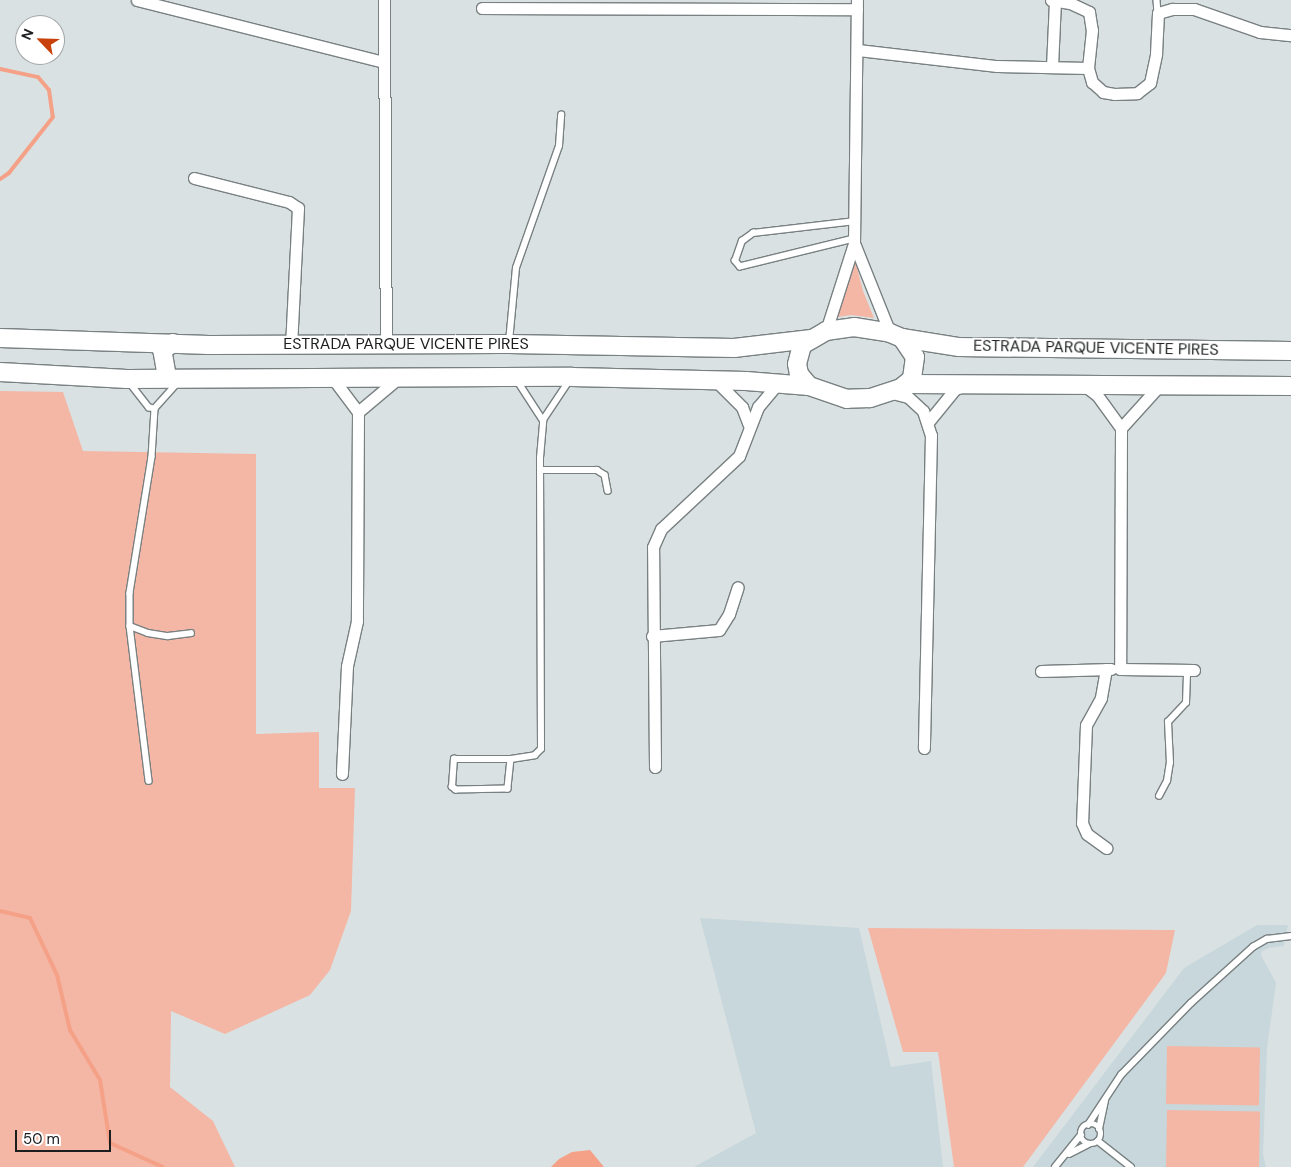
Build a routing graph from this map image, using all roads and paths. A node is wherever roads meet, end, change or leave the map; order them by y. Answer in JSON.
{"nodes":[{"id":1,"x":137,"y":0,"type":"edge"},
{"id":2,"x":384,"y":0,"type":"edge"},
{"id":3,"x":1157,"y":0,"type":"edge"},
{"id":4,"x":1053,"y":1,"type":"edge"},
{"id":5,"x":857,"y":4,"type":"edge"},
{"id":6,"x":482,"y":8,"type":"dead end"},
{"id":7,"x":1158,"y":13,"type":"junction"},
{"id":8,"x":1291,"y":35,"type":"edge"},
{"id":9,"x":858,"y":50,"type":"junction"},
{"id":10,"x":384,"y":62,"type":"junction"},
{"id":11,"x":1052,"y":67,"type":"junction"},
{"id":12,"x":1088,"y":68,"type":"junction"},
{"id":13,"x":562,"y":114,"type":"dead end"},
{"id":14,"x":194,"y":178,"type":"dead end"},
{"id":15,"x":855,"y":221,"type":"junction"},
{"id":16,"x":854,"y":241,"type":"junction"},
{"id":17,"x":818,"y":335,"type":"junction"},
{"id":18,"x":896,"y":335,"type":"junction"},
{"id":19,"x":0,"y":338,"type":"edge"},
{"id":20,"x":174,"y":343,"type":"junction"},
{"id":21,"x":291,"y":344,"type":"junction"},
{"id":22,"x":386,"y":344,"type":"junction"},
{"id":23,"x":509,"y":344,"type":"junction"},
{"id":24,"x":1291,"y":351,"type":"edge"},
{"id":25,"x":0,"y":372,"type":"edge"},
{"id":26,"x":331,"y":376,"type":"junction"},
{"id":27,"x":176,"y":377,"type":"junction"},
{"id":28,"x":404,"y":377,"type":"junction"},
{"id":29,"x":515,"y":377,"type":"junction"},
{"id":30,"x":572,"y":377,"type":"junction"},
{"id":31,"x":127,"y":379,"type":"junction"},
{"id":32,"x":716,"y":381,"type":"junction"},
{"id":33,"x":779,"y":382,"type":"junction"},
{"id":34,"x":973,"y":382,"type":"junction"},
{"id":35,"x":907,"y":384,"type":"junction"},
{"id":36,"x":1083,"y":385,"type":"junction"},
{"id":37,"x":809,"y":386,"type":"junction"},
{"id":38,"x":1159,"y":386,"type":"junction"},
{"id":39,"x":1291,"y":386,"type":"edge"},
{"id":40,"x":890,"y":392,"type":"junction"},
{"id":41,"x":155,"y":409,"type":"junction"},
{"id":42,"x":358,"y":412,"type":"junction"},
{"id":43,"x":543,"y":420,"type":"junction"},
{"id":44,"x":929,"y":421,"type":"junction"},
{"id":45,"x":749,"y":424,"type":"junction"},
{"id":46,"x":1121,"y":428,"type":"junction"},
{"id":47,"x":540,"y":470,"type":"junction"},
{"id":48,"x":608,"y":491,"type":"dead end"},
{"id":49,"x":738,"y":588,"type":"dead end"},
{"id":50,"x":130,"y":626,"type":"junction"},
{"id":51,"x":191,"y":633,"type":"dead end"},
{"id":52,"x":652,"y":636,"type":"junction"},
{"id":53,"x":1106,"y":669,"type":"junction"},
{"id":54,"x":1120,"y":669,"type":"junction"},
{"id":55,"x":1190,"y":670,"type":"joint"},
{"id":56,"x":1041,"y":671,"type":"dead end"},
{"id":57,"x":924,"y":748,"type":"dead end"},
{"id":58,"x":511,"y":759,"type":"junction"},
{"id":59,"x":655,"y":767,"type":"dead end"},
{"id":60,"x":342,"y":774,"type":"dead end"},
{"id":61,"x":150,"y":781,"type":"dead end"},
{"id":62,"x":1159,"y":796,"type":"dead end"},
{"id":63,"x":1106,"y":848,"type":"dead end"},
{"id":64,"x":1291,"y":936,"type":"edge"},
{"id":65,"x":1106,"y":1097,"type":"junction"},
{"id":66,"x":1088,"y":1125,"type":"junction"},
{"id":67,"x":1099,"y":1129,"type":"junction"},
{"id":68,"x":1081,"y":1135,"type":"junction"},
{"id":69,"x":1098,"y":1141,"type":"junction"},
{"id":70,"x":1089,"y":1144,"type":"junction"},
{"id":71,"x":1067,"y":1155,"type":"junction"},
{"id":72,"x":1055,"y":1167,"type":"edge"},
{"id":73,"x":1131,"y":1167,"type":"edge"}],
"edges":[{"from":1,"to":10,"type":"street"},
{"from":2,"to":10,"type":"street"},
{"from":3,"to":7,"type":"lane"},
{"from":4,"to":11,"type":"street"},
{"from":4,"to":12,"type":"street"},
{"from":5,"to":6,"type":"street"},
{"from":5,"to":9,"type":"street"},
{"from":7,"to":8,"type":"street"},
{"from":7,"to":12,"type":"street"},
{"from":9,"to":11,"type":"street"},
{"from":9,"to":15,"type":"street"},
{"from":10,"to":22,"type":"street"},
{"from":11,"to":12,"type":"street"},
{"from":13,"to":23,"type":"lane"},
{"from":14,"to":21,"type":"street"},
{"from":15,"to":16,"type":"street"},
{"from":15,"to":16,"type":"lane"},
{"from":16,"to":17,"type":"street"},
{"from":16,"to":18,"type":"street"},
{"from":17,"to":18,"type":"main road"},
{"from":17,"to":23,"type":"main road","name":"ESTRADA PARQUE VICENTE PIRES"},
{"from":17,"to":37,"type":"main road"},
{"from":18,"to":24,"type":"main road","name":"ESTRADA PARQUE VICENTE PIRES"},
{"from":18,"to":35,"type":"main road"},
{"from":19,"to":20,"type":"main road","name":"ESTRADA PARQUE VICENTE PIRES"},
{"from":20,"to":21,"type":"main road","name":"ESTRADA PARQUE VICENTE PIRES"},
{"from":20,"to":27,"type":"main road"},
{"from":21,"to":22,"type":"main road","name":"ESTRADA PARQUE VICENTE PIRES"},
{"from":22,"to":23,"type":"main road","name":"ESTRADA PARQUE VICENTE PIRES"},
{"from":25,"to":31,"type":"main road","name":"ESTRADA PARQUE VICENTE PIRES"},
{"from":26,"to":27,"type":"main road","name":"ESTRADA PARQUE VICENTE PIRES"},
{"from":26,"to":28,"type":"main road","name":"ESTRADA PARQUE VICENTE PIRES"},
{"from":26,"to":42,"type":"street"},
{"from":27,"to":31,"type":"main road","name":"ESTRADA PARQUE VICENTE PIRES"},
{"from":27,"to":41,"type":"lane"},
{"from":28,"to":29,"type":"main road","name":"ESTRADA PARQUE VICENTE PIRES"},
{"from":28,"to":42,"type":"street"},
{"from":29,"to":30,"type":"main road","name":"ESTRADA PARQUE VICENTE PIRES"},
{"from":29,"to":43,"type":"lane"},
{"from":30,"to":32,"type":"main road","name":"ESTRADA PARQUE VICENTE PIRES"},
{"from":30,"to":43,"type":"lane"},
{"from":31,"to":41,"type":"lane"},
{"from":32,"to":33,"type":"main road","name":"ESTRADA PARQUE VICENTE PIRES"},
{"from":32,"to":45,"type":"street"},
{"from":33,"to":37,"type":"main road","name":"ESTRADA PARQUE VICENTE PIRES"},
{"from":33,"to":45,"type":"street"},
{"from":34,"to":35,"type":"main road"},
{"from":34,"to":36,"type":"main road"},
{"from":34,"to":44,"type":"street"},
{"from":35,"to":40,"type":"main road"},
{"from":36,"to":38,"type":"main road"},
{"from":36,"to":46,"type":"street"},
{"from":37,"to":40,"type":"main road"},
{"from":38,"to":39,"type":"main road"},
{"from":38,"to":46,"type":"street"},
{"from":40,"to":44,"type":"street"},
{"from":41,"to":50,"type":"lane"},
{"from":42,"to":60,"type":"street"},
{"from":43,"to":47,"type":"lane"},
{"from":44,"to":57,"type":"street"},
{"from":45,"to":52,"type":"street"},
{"from":46,"to":54,"type":"street"},
{"from":47,"to":48,"type":"lane"},
{"from":47,"to":58,"type":"lane"},
{"from":49,"to":52,"type":"street"},
{"from":50,"to":51,"type":"lane"},
{"from":50,"to":61,"type":"lane"},
{"from":52,"to":59,"type":"street"},
{"from":53,"to":54,"type":"street"},
{"from":53,"to":56,"type":"street"},
{"from":53,"to":63,"type":"street"},
{"from":54,"to":55,"type":"street"},
{"from":55,"to":62,"type":"lane"},
{"from":58,"to":58,"type":"lane"},
{"from":64,"to":65,"type":"lane"},
{"from":65,"to":66,"type":"lane"},
{"from":65,"to":67,"type":"lane"},
{"from":66,"to":67,"type":"lane"},
{"from":66,"to":68,"type":"lane"},
{"from":67,"to":69,"type":"lane"},
{"from":68,"to":70,"type":"lane"},
{"from":68,"to":71,"type":"lane"},
{"from":69,"to":70,"type":"lane"},
{"from":69,"to":73,"type":"lane"},
{"from":70,"to":71,"type":"lane"},
{"from":71,"to":72,"type":"lane"}]}
